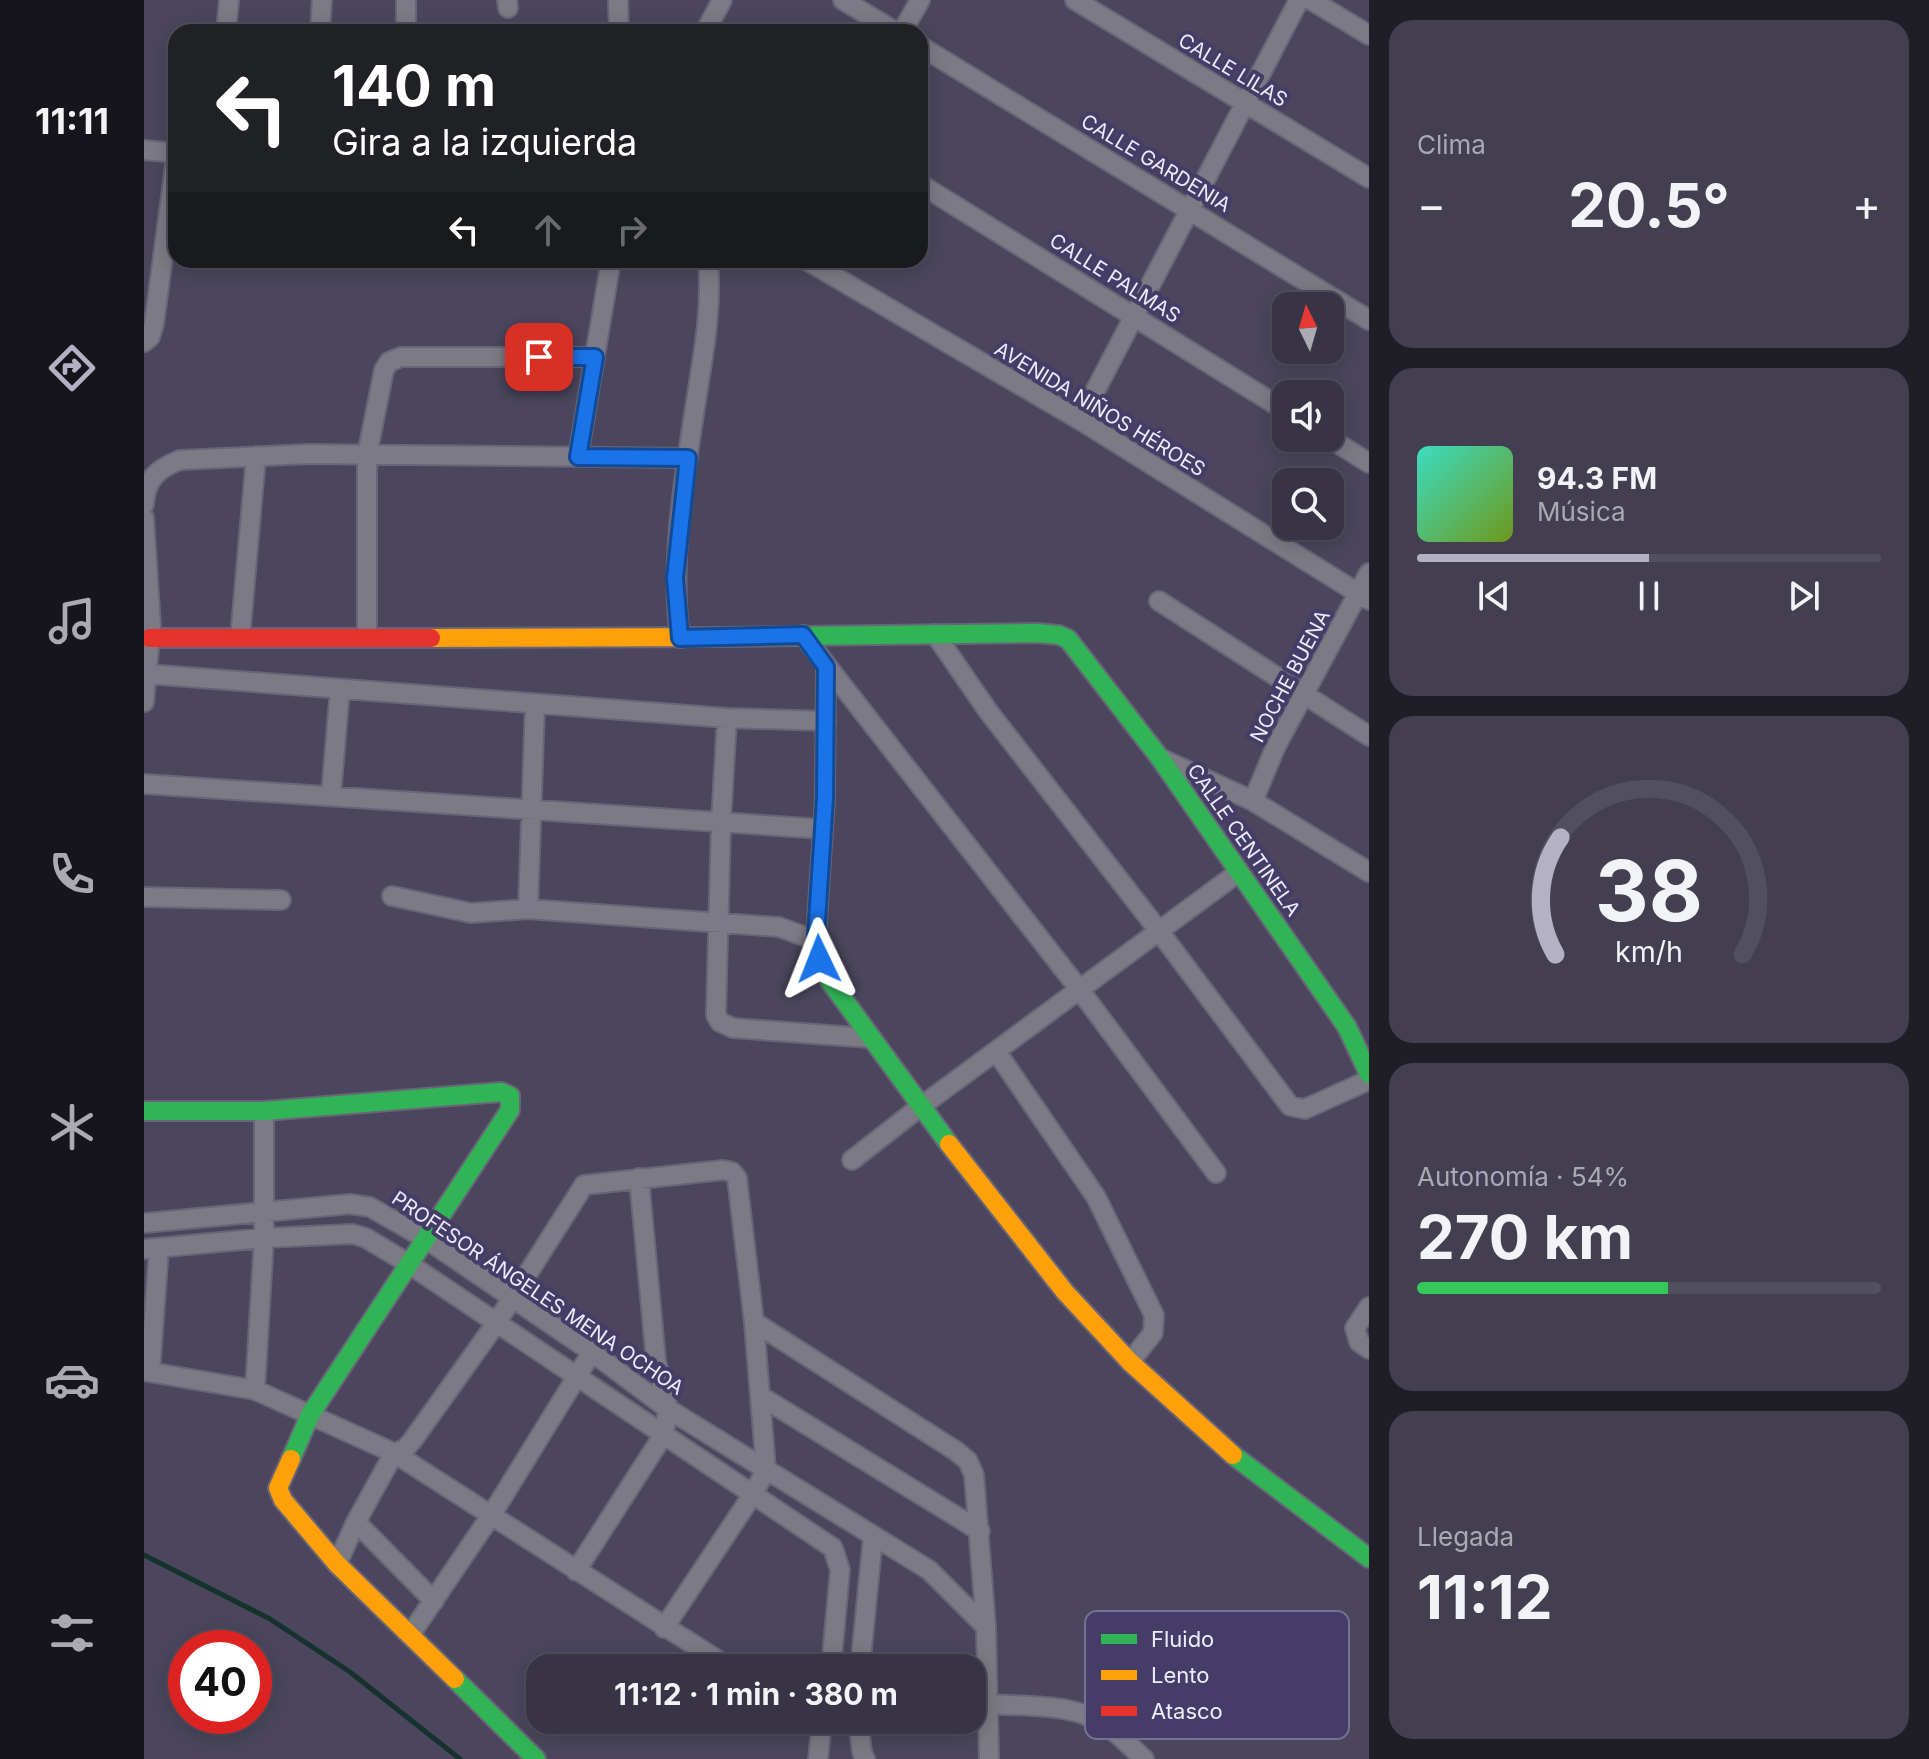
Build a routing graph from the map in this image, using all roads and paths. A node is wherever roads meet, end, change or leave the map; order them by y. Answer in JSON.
{"nodes":[{"id":1,"x":229,"y":0,"type":"edge"},
{"id":2,"x":322,"y":0,"type":"edge"},
{"id":3,"x":406,"y":0,"type":"edge"},
{"id":4,"x":618,"y":0,"type":"edge"},
{"id":5,"x":722,"y":0,"type":"edge"},
{"id":6,"x":843,"y":0,"type":"edge"},
{"id":7,"x":920,"y":0,"type":"edge"},
{"id":8,"x":1075,"y":0,"type":"edge"},
{"id":9,"x":1299,"y":0,"type":"edge"},
{"id":10,"x":1311,"y":0,"type":"edge"},
{"id":11,"x":227,"y":24,"type":"edge"},
{"id":12,"x":320,"y":24,"type":"edge"},
{"id":13,"x":406,"y":24,"type":"edge"},
{"id":14,"x":619,"y":24,"type":"edge"},
{"id":15,"x":709,"y":24,"type":"edge"},
{"id":16,"x":885,"y":24,"type":"edge"},
{"id":17,"x":904,"y":24,"type":"edge"},
{"id":18,"x":1369,"y":35,"type":"edge"},
{"id":19,"x":928,"y":51,"type":"edge"},
{"id":20,"x":1245,"y":103,"type":"junction"},
{"id":21,"x":144,"y":150,"type":"edge"},
{"id":22,"x":168,"y":154,"type":"edge"},
{"id":23,"x":1369,"y":178,"type":"edge"},
{"id":24,"x":928,"y":189,"type":"edge"},
{"id":25,"x":168,"y":192,"type":"edge"},
{"id":26,"x":1190,"y":209,"type":"junction"},
{"id":27,"x":152,"y":265,"type":"edge"},
{"id":28,"x":610,"y":268,"type":"edge"},
{"id":29,"x":708,"y":268,"type":"edge"},
{"id":30,"x":820,"y":268,"type":"edge"},
{"id":31,"x":1134,"y":316,"type":"junction"},
{"id":32,"x":1369,"y":320,"type":"edge"},
{"id":33,"x":144,"y":342,"type":"edge"},
{"id":34,"x":595,"y":357,"type":"junction"},
{"id":35,"x":1272,"y":402,"type":"edge"},
{"id":36,"x":1080,"y":420,"type":"junction"},
{"id":37,"x":1344,"y":447,"type":"edge"},
{"id":38,"x":367,"y":455,"type":"junction"},
{"id":39,"x":256,"y":456,"type":"junction"},
{"id":40,"x":578,"y":457,"type":"junction"},
{"id":41,"x":688,"y":458,"type":"junction"},
{"id":42,"x":1369,"y":463,"type":"edge"},
{"id":43,"x":144,"y":504,"type":"edge"},
{"id":44,"x":144,"y":518,"type":"edge"},
{"id":45,"x":1369,"y":573,"type":"edge"},
{"id":46,"x":1364,"y":597,"type":"edge"},
{"id":47,"x":1159,"y":601,"type":"dead end"},
{"id":48,"x":935,"y":634,"type":"junction"},
{"id":49,"x":803,"y":635,"type":"junction"},
{"id":50,"x":150,"y":638,"type":"junction"},
{"id":51,"x":240,"y":638,"type":"junction"},
{"id":52,"x":367,"y":638,"type":"junction"},
{"id":53,"x":680,"y":638,"type":"junction"},
{"id":54,"x":826,"y":667,"type":"junction"},
{"id":55,"x":147,"y":674,"type":"junction"},
{"id":56,"x":340,"y":689,"type":"junction"},
{"id":57,"x":1304,"y":696,"type":"junction"},
{"id":58,"x":144,"y":702,"type":"edge"},
{"id":59,"x":535,"y":704,"type":"junction"},
{"id":60,"x":727,"y":718,"type":"junction"},
{"id":61,"x":826,"y":721,"type":"junction"},
{"id":62,"x":1369,"y":736,"type":"edge"},
{"id":63,"x":1160,"y":758,"type":"junction"},
{"id":64,"x":144,"y":784,"type":"edge"},
{"id":65,"x":331,"y":795,"type":"junction"},
{"id":66,"x":1253,"y":801,"type":"junction"},
{"id":67,"x":529,"y":809,"type":"junction"},
{"id":68,"x":721,"y":822,"type":"junction"},
{"id":69,"x":823,"y":829,"type":"junction"},
{"id":70,"x":1239,"y":872,"type":"junction"},
{"id":71,"x":1369,"y":872,"type":"edge"},
{"id":72,"x":392,"y":896,"type":"dead end"},
{"id":73,"x":144,"y":897,"type":"edge"},
{"id":74,"x":281,"y":900,"type":"dead end"},
{"id":75,"x":528,"y":909,"type":"junction"},
{"id":76,"x":719,"y":921,"type":"junction"},
{"id":77,"x":1159,"y":931,"type":"junction"},
{"id":78,"x":817,"y":941,"type":"junction"},
{"id":79,"x":1079,"y":989,"type":"junction"},
{"id":80,"x":870,"y":1038,"type":"junction"},
{"id":81,"x":996,"y":1051,"type":"junction"},
{"id":82,"x":1369,"y":1074,"type":"edge"},
{"id":83,"x":1369,"y":1080,"type":"edge"},
{"id":84,"x":920,"y":1107,"type":"junction"},
{"id":85,"x":144,"y":1111,"type":"edge"},
{"id":86,"x":264,"y":1111,"type":"junction"},
{"id":87,"x":852,"y":1160,"type":"dead end"},
{"id":88,"x":1216,"y":1173,"type":"dead end"},
{"id":89,"x":639,"y":1178,"type":"junction"},
{"id":90,"x":264,"y":1213,"type":"junction"},
{"id":91,"x":144,"y":1223,"type":"edge"},
{"id":92,"x":264,"y":1238,"type":"junction"},
{"id":93,"x":426,"y":1239,"type":"junction"},
{"id":94,"x":151,"y":1249,"type":"edge"},
{"id":95,"x":409,"y":1264,"type":"junction"},
{"id":96,"x":513,"y":1298,"type":"junction"},
{"id":97,"x":1369,"y":1307,"type":"edge"},
{"id":98,"x":497,"y":1322,"type":"junction"},
{"id":99,"x":754,"y":1322,"type":"junction"},
{"id":100,"x":1369,"y":1349,"type":"edge"},
{"id":101,"x":592,"y":1352,"type":"junction"},
{"id":102,"x":1130,"y":1362,"type":"junction"},
{"id":103,"x":147,"y":1371,"type":"edge"},
{"id":104,"x":577,"y":1377,"type":"junction"},
{"id":105,"x":255,"y":1390,"type":"junction"},
{"id":106,"x":760,"y":1396,"type":"junction"},
{"id":107,"x":668,"y":1409,"type":"junction"},
{"id":108,"x":310,"y":1415,"type":"junction"},
{"id":109,"x":664,"y":1434,"type":"junction"},
{"id":110,"x":394,"y":1453,"type":"junction"},
{"id":111,"x":766,"y":1470,"type":"junction"},
{"id":112,"x":753,"y":1494,"type":"junction"},
{"id":113,"x":492,"y":1514,"type":"junction"},
{"id":114,"x":356,"y":1522,"type":"junction"},
{"id":115,"x":980,"y":1531,"type":"junction"},
{"id":116,"x":873,"y":1537,"type":"junction"},
{"id":117,"x":1369,"y":1558,"type":"edge"},
{"id":118,"x":337,"y":1564,"type":"junction"},
{"id":119,"x":576,"y":1571,"type":"junction"},
{"id":120,"x":434,"y":1601,"type":"junction"},
{"id":121,"x":986,"y":1627,"type":"junction"},
{"id":122,"x":664,"y":1628,"type":"junction"},
{"id":123,"x":410,"y":1635,"type":"junction"},
{"id":124,"x":707,"y":1654,"type":"edge"},
{"id":125,"x":832,"y":1654,"type":"edge"},
{"id":126,"x":861,"y":1654,"type":"edge"},
{"id":127,"x":988,"y":1704,"type":"junction"},
{"id":128,"x":1085,"y":1715,"type":"edge"},
{"id":129,"x":819,"y":1734,"type":"edge"},
{"id":130,"x":821,"y":1734,"type":"edge"},
{"id":131,"x":860,"y":1734,"type":"edge"},
{"id":132,"x":1122,"y":1739,"type":"edge"},
{"id":133,"x":536,"y":1759,"type":"edge"},
{"id":134,"x":818,"y":1759,"type":"edge"},
{"id":135,"x":829,"y":1759,"type":"edge"},
{"id":136,"x":865,"y":1759,"type":"edge"},
{"id":137,"x":989,"y":1759,"type":"edge"},
{"id":138,"x":1144,"y":1759,"type":"edge"}],
"edges":[{"from":1,"to":11,"type":"street"},
{"from":2,"to":12,"type":"street"},
{"from":3,"to":13,"type":"street"},
{"from":4,"to":14,"type":"street"},
{"from":5,"to":15,"type":"street"},
{"from":6,"to":16,"type":"street"},
{"from":7,"to":17,"type":"street"},
{"from":8,"to":20,"type":"street","name":"CALLE LILAS"},
{"from":9,"to":20,"type":"street"},
{"from":10,"to":18,"type":"street"},
{"from":19,"to":26,"type":"street","name":"CALLE GARDENIA"},
{"from":20,"to":23,"type":"street","name":"CALLE LILAS"},
{"from":20,"to":26,"type":"street"},
{"from":21,"to":22,"type":"street"},
{"from":24,"to":31,"type":"street","name":"CALLE PALMAS"},
{"from":25,"to":27,"type":"street"},
{"from":26,"to":31,"type":"street"},
{"from":26,"to":32,"type":"street","name":"CALLE GARDENIA"},
{"from":27,"to":33,"type":"street"},
{"from":28,"to":34,"type":"street"},
{"from":29,"to":41,"type":"street"},
{"from":30,"to":36,"type":"street","name":"AVENIDA NIÑOS HÉROES"},
{"from":31,"to":35,"type":"street","name":"CALLE PALMAS"},
{"from":31,"to":36,"type":"street"},
{"from":34,"to":38,"type":"street"},
{"from":34,"to":40,"type":"street"},
{"from":36,"to":46,"type":"street","name":"AVENIDA NIÑOS HÉROES"},
{"from":37,"to":42,"type":"street"},
{"from":38,"to":39,"type":"street"},
{"from":38,"to":40,"type":"street"},
{"from":38,"to":52,"type":"street"},
{"from":39,"to":43,"type":"street"},
{"from":39,"to":51,"type":"street"},
{"from":40,"to":41,"type":"street"},
{"from":41,"to":53,"type":"street"},
{"from":44,"to":50,"type":"street"},
{"from":45,"to":46,"type":"street","name":"NOCHE BUENA"},
{"from":46,"to":57,"type":"street","name":"NOCHE BUENA"},
{"from":47,"to":57,"type":"street"},
{"from":48,"to":49,"type":"street"},
{"from":48,"to":63,"type":"street","name":"CALLE CENTINELA"},
{"from":48,"to":77,"type":"street"},
{"from":49,"to":53,"type":"street"},
{"from":49,"to":54,"type":"street"},
{"from":50,"to":51,"type":"street"},
{"from":50,"to":55,"type":"street"},
{"from":51,"to":52,"type":"street"},
{"from":52,"to":53,"type":"street"},
{"from":54,"to":61,"type":"street"},
{"from":54,"to":79,"type":"street"},
{"from":55,"to":56,"type":"street"},
{"from":55,"to":58,"type":"street"},
{"from":56,"to":59,"type":"street"},
{"from":56,"to":65,"type":"street"},
{"from":57,"to":62,"type":"street"},
{"from":57,"to":66,"type":"street","name":"NOCHE BUENA"},
{"from":59,"to":60,"type":"street"},
{"from":59,"to":67,"type":"street"},
{"from":60,"to":61,"type":"street"},
{"from":60,"to":68,"type":"street"},
{"from":61,"to":69,"type":"street"},
{"from":63,"to":66,"type":"street"},
{"from":63,"to":70,"type":"street","name":"CALLE CENTINELA"},
{"from":64,"to":65,"type":"street"},
{"from":65,"to":67,"type":"street"},
{"from":66,"to":71,"type":"street"},
{"from":67,"to":68,"type":"street"},
{"from":67,"to":75,"type":"street"},
{"from":68,"to":69,"type":"street"},
{"from":68,"to":76,"type":"street"},
{"from":69,"to":78,"type":"street"},
{"from":70,"to":77,"type":"street"},
{"from":70,"to":82,"type":"street","name":"CALLE CENTINELA"},
{"from":72,"to":75,"type":"street"},
{"from":73,"to":74,"type":"street"},
{"from":75,"to":76,"type":"street"},
{"from":76,"to":78,"type":"street"},
{"from":76,"to":80,"type":"street"},
{"from":77,"to":79,"type":"street"},
{"from":77,"to":83,"type":"street"},
{"from":78,"to":80,"type":"street"},
{"from":79,"to":81,"type":"street"},
{"from":79,"to":88,"type":"street"},
{"from":80,"to":84,"type":"street"},
{"from":81,"to":84,"type":"street"},
{"from":81,"to":102,"type":"street"},
{"from":84,"to":87,"type":"street"},
{"from":84,"to":102,"type":"street"},
{"from":85,"to":86,"type":"street"},
{"from":86,"to":90,"type":"street"},
{"from":86,"to":93,"type":"street"},
{"from":89,"to":96,"type":"street"},
{"from":89,"to":99,"type":"street"},
{"from":89,"to":107,"type":"street"},
{"from":90,"to":91,"type":"street","name":"PROFESOR ÁNGELES MENA OCHOA"},
{"from":90,"to":92,"type":"street"},
{"from":90,"to":93,"type":"street","name":"PROFESOR ÁNGELES MENA OCHOA"},
{"from":92,"to":94,"type":"street"},
{"from":92,"to":95,"type":"street"},
{"from":92,"to":105,"type":"street"},
{"from":93,"to":95,"type":"street"},
{"from":93,"to":96,"type":"street","name":"PROFESOR ÁNGELES MENA OCHOA"},
{"from":94,"to":103,"type":"street"},
{"from":95,"to":98,"type":"street"},
{"from":95,"to":108,"type":"street"},
{"from":96,"to":98,"type":"street"},
{"from":96,"to":101,"type":"street","name":"PROFESOR ÁNGELES MENA OCHOA"},
{"from":97,"to":100,"type":"street"},
{"from":98,"to":104,"type":"street"},
{"from":98,"to":110,"type":"street"},
{"from":99,"to":106,"type":"street"},
{"from":99,"to":115,"type":"street"},
{"from":101,"to":104,"type":"street"},
{"from":101,"to":107,"type":"street","name":"PROFESOR ÁNGELES MENA OCHOA"},
{"from":102,"to":117,"type":"street"},
{"from":103,"to":105,"type":"street"},
{"from":104,"to":109,"type":"street"},
{"from":104,"to":113,"type":"street"},
{"from":105,"to":108,"type":"street"},
{"from":106,"to":111,"type":"street"},
{"from":106,"to":115,"type":"street"},
{"from":107,"to":109,"type":"street"},
{"from":107,"to":111,"type":"street","name":"PROFESOR ÁNGELES MENA OCHOA"},
{"from":108,"to":110,"type":"street"},
{"from":108,"to":118,"type":"street"},
{"from":109,"to":112,"type":"street"},
{"from":109,"to":119,"type":"street"},
{"from":110,"to":113,"type":"street"},
{"from":110,"to":114,"type":"street"},
{"from":111,"to":112,"type":"street"},
{"from":111,"to":116,"type":"street","name":"PROFESOR ÁNGELES MENA OCHOA"},
{"from":112,"to":122,"type":"street"},
{"from":112,"to":125,"type":"street"},
{"from":113,"to":119,"type":"street"},
{"from":113,"to":120,"type":"street"},
{"from":114,"to":118,"type":"street"},
{"from":114,"to":120,"type":"street"},
{"from":115,"to":121,"type":"street"},
{"from":116,"to":121,"type":"street","name":"PROFESOR ÁNGELES MENA OCHOA"},
{"from":116,"to":126,"type":"street"},
{"from":118,"to":123,"type":"street"},
{"from":119,"to":122,"type":"street"},
{"from":120,"to":123,"type":"street"},
{"from":121,"to":127,"type":"street"},
{"from":122,"to":124,"type":"street"},
{"from":123,"to":133,"type":"street"},
{"from":127,"to":128,"type":"street"},
{"from":127,"to":137,"type":"street"},
{"from":129,"to":134,"type":"street"},
{"from":130,"to":135,"type":"street"},
{"from":131,"to":136,"type":"street"},
{"from":132,"to":138,"type":"street"}]}
